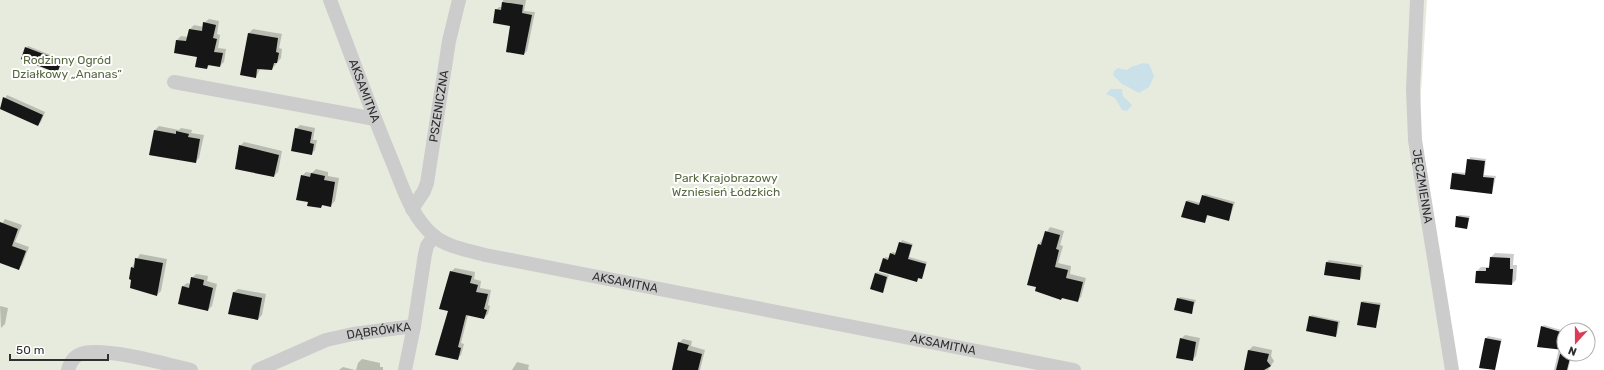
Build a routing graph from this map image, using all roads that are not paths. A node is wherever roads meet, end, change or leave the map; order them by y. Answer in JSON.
{"nodes":[{"id":1,"x":330,"y":0,"type":"edge"},
{"id":2,"x":459,"y":0,"type":"edge"},
{"id":3,"x":1417,"y":0,"type":"edge"},
{"id":4,"x":174,"y":82,"type":"dead end"},
{"id":5,"x":375,"y":119,"type":"junction"},
{"id":6,"x":412,"y":209,"type":"junction"},
{"id":7,"x":434,"y":236,"type":"junction"},
{"id":8,"x":414,"y":326,"type":"junction"},
{"id":9,"x":68,"y":370,"type":"edge"},
{"id":10,"x":191,"y":370,"type":"edge"},
{"id":11,"x":258,"y":370,"type":"edge"},
{"id":12,"x":405,"y":370,"type":"edge"},
{"id":13,"x":1074,"y":370,"type":"edge"},
{"id":14,"x":1452,"y":370,"type":"edge"}],
"edges":[{"from":1,"to":5,"type":"street","name":"AKSAMITNA"},
{"from":2,"to":6,"type":"street","name":"PSZENICZNA"},
{"from":3,"to":14,"type":"street","name":"JĘCZMIENNA"},
{"from":4,"to":5,"type":"street"},
{"from":5,"to":6,"type":"street","name":"AKSAMITNA"},
{"from":6,"to":7,"type":"street","name":"AKSAMITNA"},
{"from":7,"to":8,"type":"street","name":"DĄBRÓWKA"},
{"from":7,"to":13,"type":"street","name":"AKSAMITNA"},
{"from":8,"to":11,"type":"street","name":"DĄBRÓWKA"},
{"from":8,"to":12,"type":"street"},
{"from":9,"to":10,"type":"street"}]}
